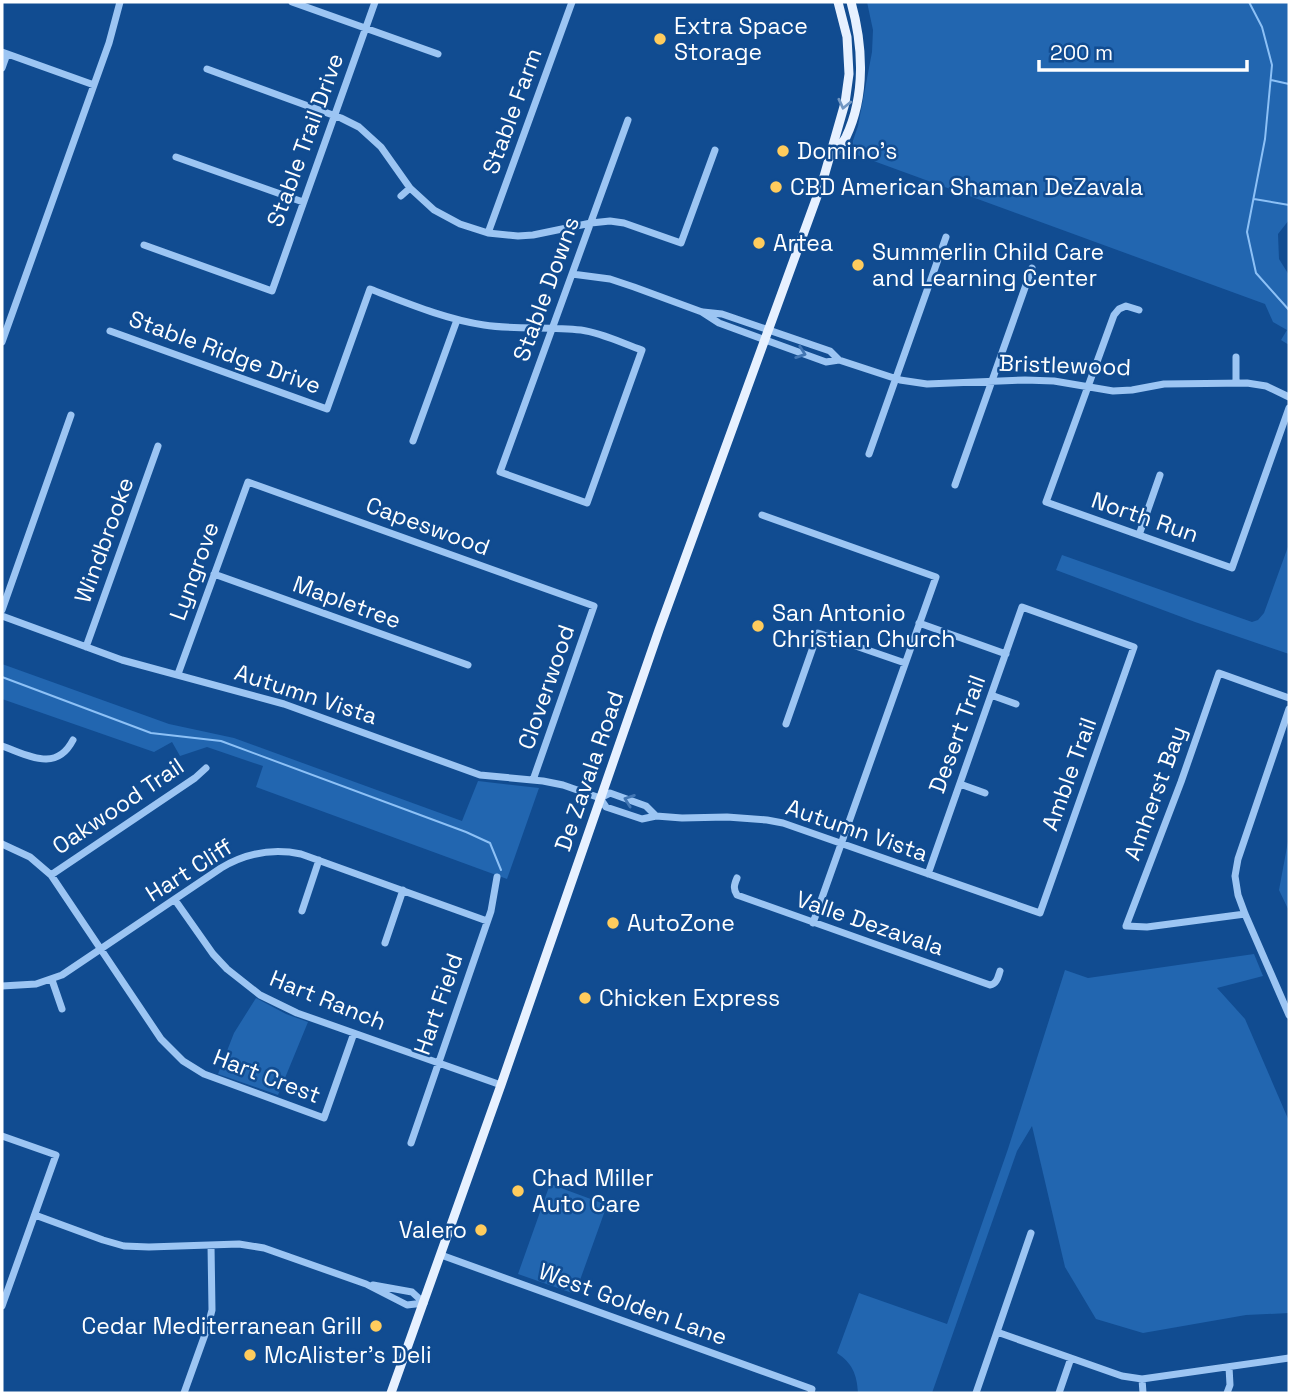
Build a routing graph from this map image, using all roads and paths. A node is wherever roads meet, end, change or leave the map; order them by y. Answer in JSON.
{"nodes":[{"id":1,"x":120,"y":2,"type":"edge"},
{"id":2,"x":292,"y":2,"type":"edge"},
{"id":3,"x":375,"y":2,"type":"edge"},
{"id":4,"x":572,"y":2,"type":"edge"},
{"id":5,"x":838,"y":2,"type":"edge"},
{"id":6,"x":851,"y":2,"type":"edge"},
{"id":7,"x":856,"y":2,"type":"edge"},
{"id":8,"x":855,"y":17,"type":"junction"},
{"id":9,"x":365,"y":28,"type":"junction"},
{"id":10,"x":4,"y":53,"type":"edge"},
{"id":11,"x":438,"y":54,"type":"dead end"},
{"id":12,"x":2,"y":68,"type":"edge"},
{"id":13,"x":207,"y":69,"type":"dead end"},
{"id":14,"x":94,"y":85,"type":"junction"},
{"id":15,"x":334,"y":115,"type":"junction"},
{"id":16,"x":628,"y":120,"type":"dead end"},
{"id":17,"x":715,"y":150,"type":"dead end"},
{"id":18,"x":400,"y":156,"type":"dead end"},
{"id":19,"x":176,"y":157,"type":"dead end"},
{"id":20,"x":391,"y":163,"type":"junction"},
{"id":21,"x":828,"y":163,"type":"junction"},
{"id":22,"x":410,"y":188,"type":"junction"},
{"id":23,"x":401,"y":196,"type":"dead end"},
{"id":24,"x":303,"y":202,"type":"junction"},
{"id":25,"x":591,"y":223,"type":"junction"},
{"id":26,"x":488,"y":233,"type":"junction"},
{"id":27,"x":946,"y":237,"type":"dead end"},
{"id":28,"x":144,"y":245,"type":"dead end"},
{"id":29,"x":1032,"y":268,"type":"dead end"},
{"id":30,"x":572,"y":274,"type":"junction"},
{"id":31,"x":1139,"y":310,"type":"dead end"},
{"id":32,"x":702,"y":312,"type":"junction"},
{"id":33,"x":457,"y":320,"type":"junction"},
{"id":34,"x":552,"y":329,"type":"junction"},
{"id":35,"x":768,"y":329,"type":"junction"},
{"id":36,"x":110,"y":331,"type":"dead end"},
{"id":37,"x":764,"y":340,"type":"junction"},
{"id":38,"x":2,"y":342,"type":"edge"},
{"id":39,"x":1236,"y":357,"type":"dead end"},
{"id":40,"x":839,"y":360,"type":"junction"},
{"id":41,"x":895,"y":379,"type":"junction"},
{"id":42,"x":992,"y":381,"type":"junction"},
{"id":43,"x":1236,"y":382,"type":"junction"},
{"id":44,"x":1087,"y":387,"type":"junction"},
{"id":45,"x":1289,"y":397,"type":"edge"},
{"id":46,"x":1289,"y":408,"type":"edge"},
{"id":47,"x":71,"y":415,"type":"dead end"},
{"id":48,"x":413,"y":441,"type":"dead end"},
{"id":49,"x":158,"y":446,"type":"dead end"},
{"id":50,"x":869,"y":454,"type":"dead end"},
{"id":51,"x":1160,"y":475,"type":"dead end"},
{"id":52,"x":248,"y":482,"type":"joint"},
{"id":53,"x":955,"y":485,"type":"dead end"},
{"id":54,"x":762,"y":515,"type":"dead end"},
{"id":55,"x":1139,"y":535,"type":"junction"},
{"id":56,"x":214,"y":574,"type":"junction"},
{"id":57,"x":594,"y":606,"type":"joint"},
{"id":58,"x":2,"y":610,"type":"edge"},
{"id":59,"x":2,"y":617,"type":"edge"},
{"id":60,"x":919,"y":623,"type":"junction"},
{"id":61,"x":86,"y":647,"type":"junction"},
{"id":62,"x":1134,"y":647,"type":"joint"},
{"id":63,"x":1006,"y":654,"type":"junction"},
{"id":64,"x":905,"y":663,"type":"junction"},
{"id":65,"x":468,"y":666,"type":"dead end"},
{"id":66,"x":178,"y":674,"type":"junction"},
{"id":67,"x":991,"y":695,"type":"junction"},
{"id":68,"x":1289,"y":698,"type":"edge"},
{"id":69,"x":1016,"y":704,"type":"dead end"},
{"id":70,"x":1289,"y":709,"type":"edge"},
{"id":71,"x":786,"y":724,"type":"dead end"},
{"id":72,"x":73,"y":740,"type":"dead end"},
{"id":73,"x":2,"y":746,"type":"edge"},
{"id":74,"x":206,"y":768,"type":"dead end"},
{"id":75,"x":533,"y":780,"type":"junction"},
{"id":76,"x":960,"y":784,"type":"junction"},
{"id":77,"x":985,"y":793,"type":"dead end"},
{"id":78,"x":600,"y":799,"type":"junction"},
{"id":79,"x":656,"y":816,"type":"junction"},
{"id":80,"x":841,"y":843,"type":"junction"},
{"id":81,"x":2,"y":844,"type":"edge"},
{"id":82,"x":319,"y":860,"type":"junction"},
{"id":83,"x":928,"y":874,"type":"junction"},
{"id":84,"x":51,"y":875,"type":"junction"},
{"id":85,"x":497,"y":877,"type":"dead end"},
{"id":86,"x":737,"y":878,"type":"dead end"},
{"id":87,"x":403,"y":890,"type":"junction"},
{"id":88,"x":175,"y":900,"type":"junction"},
{"id":89,"x":302,"y":911,"type":"dead end"},
{"id":90,"x":1040,"y":913,"type":"joint"},
{"id":91,"x":1245,"y":914,"type":"junction"},
{"id":92,"x":487,"y":922,"type":"junction"},
{"id":93,"x":813,"y":923,"type":"junction"},
{"id":94,"x":385,"y":943,"type":"dead end"},
{"id":95,"x":101,"y":950,"type":"junction"},
{"id":96,"x":1000,"y":971,"type":"dead end"},
{"id":97,"x":52,"y":979,"type":"junction"},
{"id":98,"x":2,"y":986,"type":"edge"},
{"id":99,"x":62,"y":1009,"type":"dead end"},
{"id":100,"x":1289,"y":1015,"type":"edge"},
{"id":101,"x":354,"y":1033,"type":"junction"},
{"id":102,"x":161,"y":1039,"type":"junction"},
{"id":103,"x":154,"y":1044,"type":"dead end"},
{"id":104,"x":438,"y":1063,"type":"junction"},
{"id":105,"x":501,"y":1085,"type":"junction"},
{"id":106,"x":2,"y":1136,"type":"edge"},
{"id":107,"x":411,"y":1143,"type":"dead end"},
{"id":108,"x":35,"y":1215,"type":"junction"},
{"id":109,"x":1031,"y":1233,"type":"dead end"},
{"id":110,"x":211,"y":1245,"type":"junction"},
{"id":111,"x":441,"y":1255,"type":"junction"},
{"id":112,"x":366,"y":1284,"type":"junction"},
{"id":113,"x":424,"y":1303,"type":"junction"},
{"id":114,"x":2,"y":1306,"type":"edge"},
{"id":115,"x":997,"y":1332,"type":"junction"},
{"id":116,"x":1071,"y":1358,"type":"junction"},
{"id":117,"x":1289,"y":1359,"type":"edge"},
{"id":118,"x":1229,"y":1367,"type":"junction"},
{"id":119,"x":1142,"y":1380,"type":"junction"},
{"id":120,"x":811,"y":1391,"type":"edge"},
{"id":121,"x":184,"y":1393,"type":"edge"},
{"id":122,"x":391,"y":1393,"type":"edge"},
{"id":123,"x":976,"y":1393,"type":"edge"},
{"id":124,"x":1059,"y":1393,"type":"edge"},
{"id":125,"x":1143,"y":1393,"type":"edge"},
{"id":126,"x":1227,"y":1393,"type":"edge"}],
"edges":[{"from":1,"to":14,"type":"street"},
{"from":2,"to":9,"type":"street"},
{"from":3,"to":9,"type":"street","name":"Stable Trail Drive"},
{"from":4,"to":26,"type":"street","name":"Stable Farm"},
{"from":5,"to":21,"type":"main road","name":"De Zavala Road","one_way":true},
{"from":6,"to":8,"type":"main road","name":"De Zavala Road"},
{"from":7,"to":8,"type":"main road"},
{"from":8,"to":21,"type":"main road","name":"De Zavala Road"},
{"from":9,"to":11,"type":"street"},
{"from":9,"to":15,"type":"street","name":"Stable Trail Drive"},
{"from":10,"to":12,"type":"street"},
{"from":10,"to":14,"type":"street"},
{"from":13,"to":15,"type":"street"},
{"from":14,"to":38,"type":"street"},
{"from":15,"to":20,"type":"street"},
{"from":15,"to":24,"type":"street","name":"Stable Trail Drive"},
{"from":16,"to":25,"type":"street","name":"Stable Downs"},
{"from":17,"to":25,"type":"street"},
{"from":18,"to":20,"type":"street"},
{"from":19,"to":24,"type":"street"},
{"from":20,"to":22,"type":"street"},
{"from":21,"to":35,"type":"main road","name":"De Zavala Road"},
{"from":22,"to":23,"type":"street"},
{"from":22,"to":26,"type":"street"},
{"from":24,"to":28,"type":"street","name":"Stable Trail Drive"},
{"from":25,"to":26,"type":"street"},
{"from":25,"to":30,"type":"street","name":"Stable Downs"},
{"from":27,"to":41,"type":"street"},
{"from":29,"to":42,"type":"street"},
{"from":30,"to":32,"type":"street"},
{"from":30,"to":34,"type":"street","name":"Stable Downs"},
{"from":31,"to":44,"type":"street"},
{"from":32,"to":35,"type":"street","name":"Bristlewood"},
{"from":32,"to":37,"type":"street","name":"Bristlewood"},
{"from":33,"to":34,"type":"street"},
{"from":33,"to":36,"type":"street","name":"Stable Ridge Drive"},
{"from":33,"to":48,"type":"street"},
{"from":34,"to":34,"type":"street","name":"Stable Downs"},
{"from":35,"to":37,"type":"main road","name":"De Zavala Road"},
{"from":35,"to":40,"type":"street","name":"Bristlewood"},
{"from":37,"to":40,"type":"street","name":"Bristlewood","one_way":true},
{"from":37,"to":78,"type":"main road","name":"De Zavala Road"},
{"from":39,"to":43,"type":"street"},
{"from":40,"to":41,"type":"street","name":"Bristlewood"},
{"from":41,"to":42,"type":"street","name":"Bristlewood"},
{"from":41,"to":50,"type":"street"},
{"from":42,"to":44,"type":"street","name":"Bristlewood"},
{"from":42,"to":53,"type":"street"},
{"from":43,"to":44,"type":"street","name":"Bristlewood"},
{"from":43,"to":45,"type":"street","name":"Bristlewood"},
{"from":44,"to":55,"type":"street","name":"North Run"},
{"from":46,"to":55,"type":"street","name":"North Run"},
{"from":47,"to":58,"type":"street"},
{"from":49,"to":61,"type":"street","name":"Windbrooke"},
{"from":51,"to":55,"type":"street"},
{"from":52,"to":56,"type":"street","name":"Lyngrove"},
{"from":52,"to":57,"type":"street","name":"Capeswood"},
{"from":54,"to":60,"type":"street"},
{"from":56,"to":65,"type":"street","name":"Mapletree"},
{"from":56,"to":66,"type":"street","name":"Lyngrove"},
{"from":57,"to":75,"type":"street","name":"Cloverwood"},
{"from":59,"to":61,"type":"street","name":"Autumn Vista"},
{"from":60,"to":63,"type":"street"},
{"from":60,"to":64,"type":"street"},
{"from":61,"to":66,"type":"street","name":"Autumn Vista"},
{"from":62,"to":63,"type":"street","name":"Desert Trail"},
{"from":62,"to":90,"type":"street","name":"Amble Trail"},
{"from":63,"to":67,"type":"street","name":"Desert Trail"},
{"from":64,"to":71,"type":"street"},
{"from":64,"to":80,"type":"street"},
{"from":66,"to":75,"type":"street","name":"Autumn Vista"},
{"from":67,"to":69,"type":"street"},
{"from":67,"to":76,"type":"street","name":"Desert Trail"},
{"from":68,"to":91,"type":"street","name":"Amherst Bay"},
{"from":70,"to":91,"type":"street"},
{"from":72,"to":73,"type":"street"},
{"from":74,"to":84,"type":"street","name":"Oakwood Trail"},
{"from":75,"to":78,"type":"street","name":"Autumn Vista"},
{"from":76,"to":77,"type":"street"},
{"from":76,"to":83,"type":"street","name":"Desert Trail"},
{"from":78,"to":79,"type":"street","name":"Autumn Vista"},
{"from":79,"to":78,"type":"street","name":"Autumn Vista","one_way":true},
{"from":78,"to":105,"type":"main road","name":"De Zavala Road"},
{"from":79,"to":80,"type":"street","name":"Autumn Vista"},
{"from":80,"to":83,"type":"street","name":"Autumn Vista"},
{"from":80,"to":93,"type":"street"},
{"from":81,"to":84,"type":"street","name":"Hart Crest"},
{"from":82,"to":87,"type":"street","name":"Hart Cliff"},
{"from":82,"to":88,"type":"street","name":"Hart Cliff"},
{"from":82,"to":89,"type":"street"},
{"from":83,"to":90,"type":"street","name":"Autumn Vista"},
{"from":84,"to":95,"type":"street","name":"Hart Crest"},
{"from":85,"to":92,"type":"street","name":"Hart Field"},
{"from":86,"to":93,"type":"street","name":"Valle Dezavala"},
{"from":87,"to":92,"type":"street","name":"Hart Cliff"},
{"from":87,"to":94,"type":"street"},
{"from":88,"to":95,"type":"street","name":"Hart Cliff"},
{"from":88,"to":101,"type":"street","name":"Hart Ranch"},
{"from":91,"to":100,"type":"street"},
{"from":92,"to":104,"type":"street","name":"Hart Field"},
{"from":93,"to":96,"type":"street","name":"Valle Dezavala"},
{"from":95,"to":97,"type":"street","name":"Hart Cliff"},
{"from":95,"to":102,"type":"street","name":"Hart Crest"},
{"from":97,"to":98,"type":"street","name":"Hart Cliff"},
{"from":97,"to":99,"type":"street"},
{"from":101,"to":102,"type":"street","name":"Hart Crest"},
{"from":101,"to":104,"type":"street","name":"Hart Ranch"},
{"from":102,"to":103,"type":"street"},
{"from":104,"to":105,"type":"street","name":"Hart Ranch"},
{"from":104,"to":107,"type":"street","name":"Hart Field"},
{"from":105,"to":111,"type":"main road","name":"De Zavala Road"},
{"from":106,"to":108,"type":"street"},
{"from":108,"to":110,"type":"street"},
{"from":108,"to":114,"type":"street"},
{"from":109,"to":115,"type":"street"},
{"from":110,"to":112,"type":"street"},
{"from":110,"to":121,"type":"street"},
{"from":111,"to":113,"type":"main road","name":"De Zavala Road"},
{"from":111,"to":120,"type":"street","name":"West Golden Lane"},
{"from":112,"to":113,"type":"street"},
{"from":112,"to":113,"type":"street"},
{"from":113,"to":122,"type":"main road","name":"De Zavala Road"},
{"from":115,"to":116,"type":"street"},
{"from":115,"to":123,"type":"street"},
{"from":116,"to":119,"type":"street"},
{"from":116,"to":124,"type":"street"},
{"from":117,"to":118,"type":"street"},
{"from":118,"to":119,"type":"street"},
{"from":118,"to":126,"type":"street"},
{"from":119,"to":125,"type":"street"}]}
